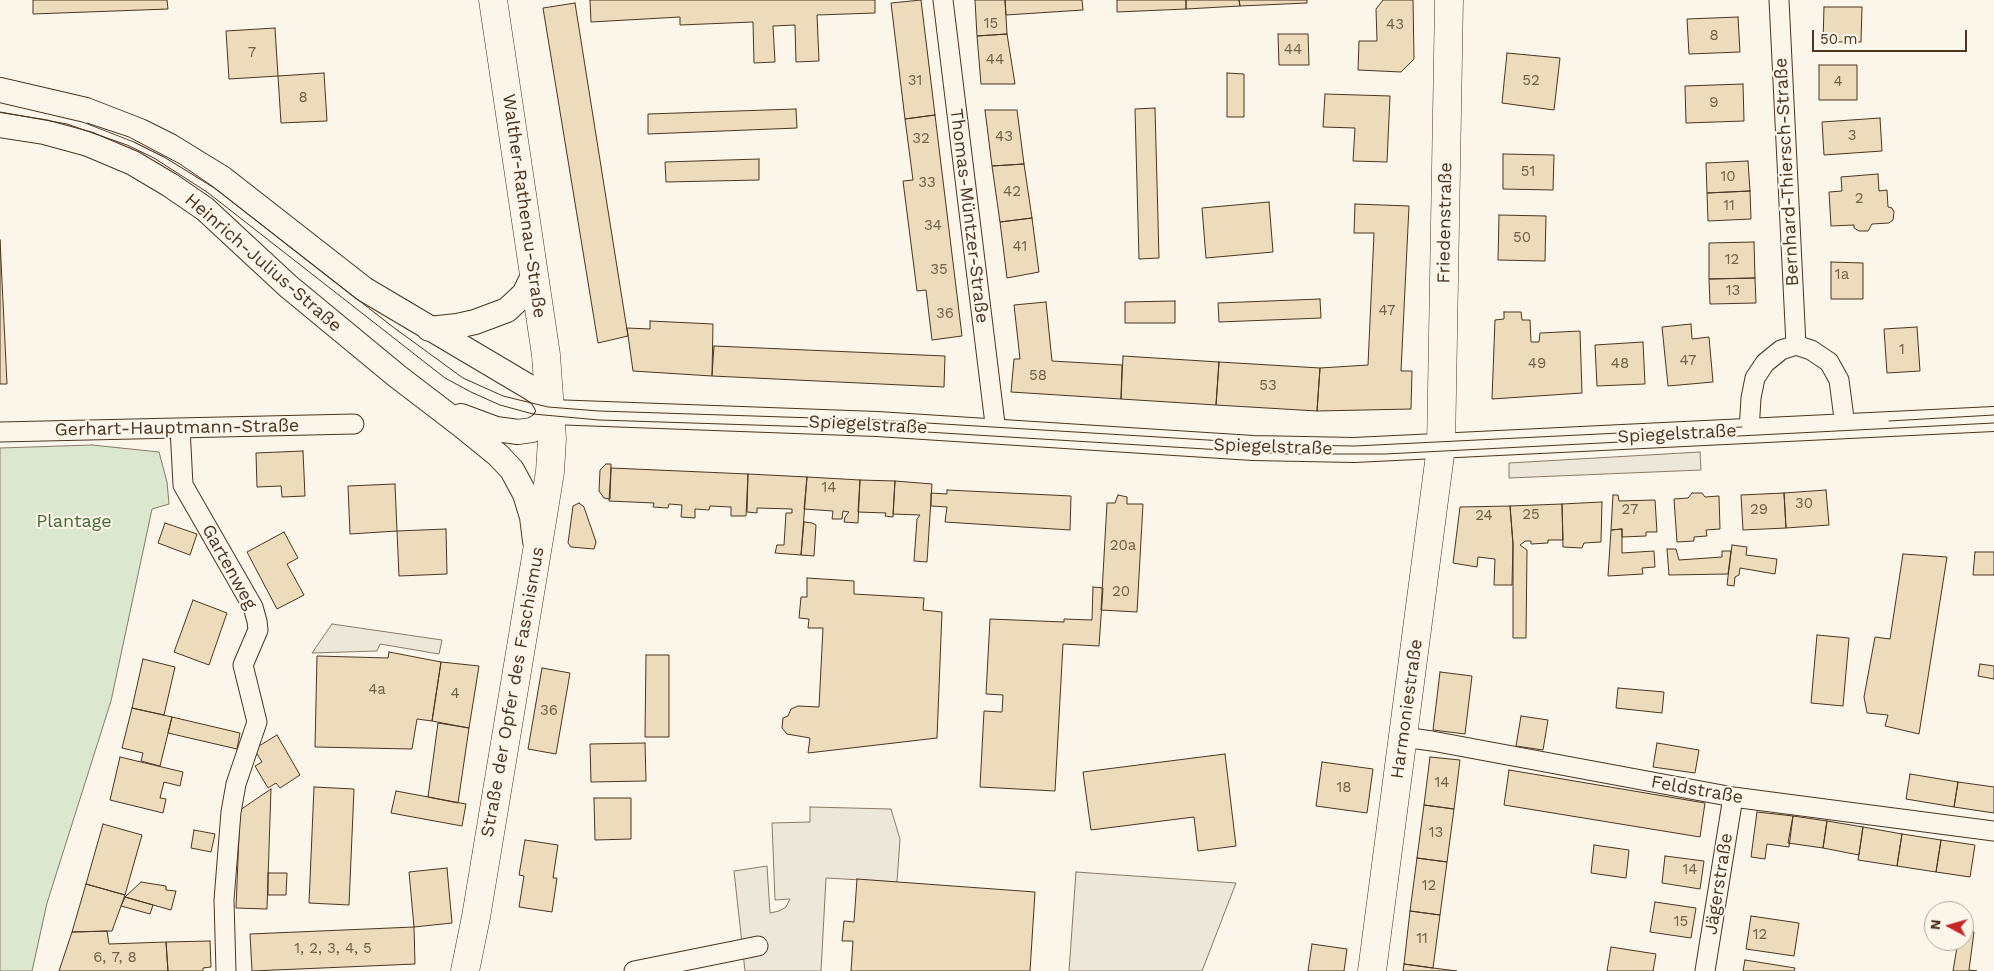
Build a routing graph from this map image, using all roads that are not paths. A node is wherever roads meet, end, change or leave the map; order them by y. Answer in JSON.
{"nodes":[{"id":1,"x":493,"y":0,"type":"edge"},
{"id":2,"x":943,"y":0,"type":"edge"},
{"id":3,"x":1449,"y":0,"type":"edge"},
{"id":4,"x":1779,"y":0,"type":"edge"},
{"id":5,"x":0,"y":90,"type":"edge"},
{"id":6,"x":0,"y":125,"type":"edge"},
{"id":7,"x":534,"y":274,"type":"junction"},
{"id":8,"x":429,"y":329,"type":"junction"},
{"id":9,"x":1796,"y":345,"type":"junction"},
{"id":10,"x":426,"y":399,"type":"junction"},
{"id":11,"x":551,"y":412,"type":"junction"},
{"id":12,"x":1994,"y":419,"type":"edge"},
{"id":13,"x":354,"y":424,"type":"dead end"},
{"id":14,"x":1845,"y":426,"type":"junction"},
{"id":15,"x":180,"y":428,"type":"junction"},
{"id":16,"x":1749,"y":431,"type":"junction"},
{"id":17,"x":0,"y":432,"type":"edge"},
{"id":18,"x":996,"y":432,"type":"junction"},
{"id":19,"x":1441,"y":446,"type":"junction"},
{"id":20,"x":536,"y":556,"type":"junction"},
{"id":21,"x":1403,"y":737,"type":"junction"},
{"id":22,"x":1733,"y":797,"type":"junction"},
{"id":23,"x":1994,"y":831,"type":"edge"},
{"id":24,"x":758,"y":946,"type":"dead end"},
{"id":25,"x":226,"y":971,"type":"edge"},
{"id":26,"x":464,"y":971,"type":"edge"},
{"id":27,"x":634,"y":971,"type":"edge"},
{"id":28,"x":1372,"y":971,"type":"edge"},
{"id":29,"x":1705,"y":971,"type":"edge"}],
"edges":[{"from":1,"to":7,"type":"main road","name":"Walther-Rathenau-Straße"},
{"from":2,"to":18,"type":"street","name":"Thomas-Müntzer-Straße"},
{"from":3,"to":19,"type":"main road","name":"Friedenstraße"},
{"from":4,"to":9,"type":"street","name":"Bernhard-Thiersch-Straße"},
{"from":5,"to":8,"type":"street","name":"Heinrich-Julius-Straße"},
{"from":6,"to":10,"type":"street","name":"Heinrich-Julius-Straße"},
{"from":7,"to":8,"type":"street"},
{"from":7,"to":11,"type":"main road","name":"Walther-Rathenau-Straße"},
{"from":8,"to":11,"type":"street","name":"Heinrich-Julius-Straße"},
{"from":9,"to":14,"type":"street"},
{"from":9,"to":16,"type":"street"},
{"from":10,"to":11,"type":"street","name":"Heinrich-Julius-Straße"},
{"from":10,"to":20,"type":"street","name":"Heinrich-Julius-Straße"},
{"from":11,"to":18,"type":"street","name":"Spiegelstraße"},
{"from":11,"to":20,"type":"main road","name":"Straße der Opfer des Faschismus"},
{"from":12,"to":14,"type":"street","name":"Spiegelstraße"},
{"from":13,"to":15,"type":"street","name":"Gerhart-Hauptmann-Straße"},
{"from":14,"to":16,"type":"street","name":"Spiegelstraße"},
{"from":15,"to":17,"type":"street","name":"Gerhart-Hauptmann-Straße"},
{"from":15,"to":25,"type":"street","name":"Gartenweg"},
{"from":16,"to":19,"type":"street","name":"Spiegelstraße"},
{"from":18,"to":19,"type":"street","name":"Spiegelstraße"},
{"from":19,"to":21,"type":"main road","name":"Harmoniestraße"},
{"from":20,"to":26,"type":"main road","name":"Straße der Opfer des Faschismus"},
{"from":21,"to":22,"type":"street","name":"Feldstraße"},
{"from":21,"to":28,"type":"main road","name":"Harmoniestraße"},
{"from":22,"to":23,"type":"street","name":"Feldstraße"},
{"from":22,"to":29,"type":"street","name":"Jägerstraße"},
{"from":24,"to":27,"type":"street"}]}
